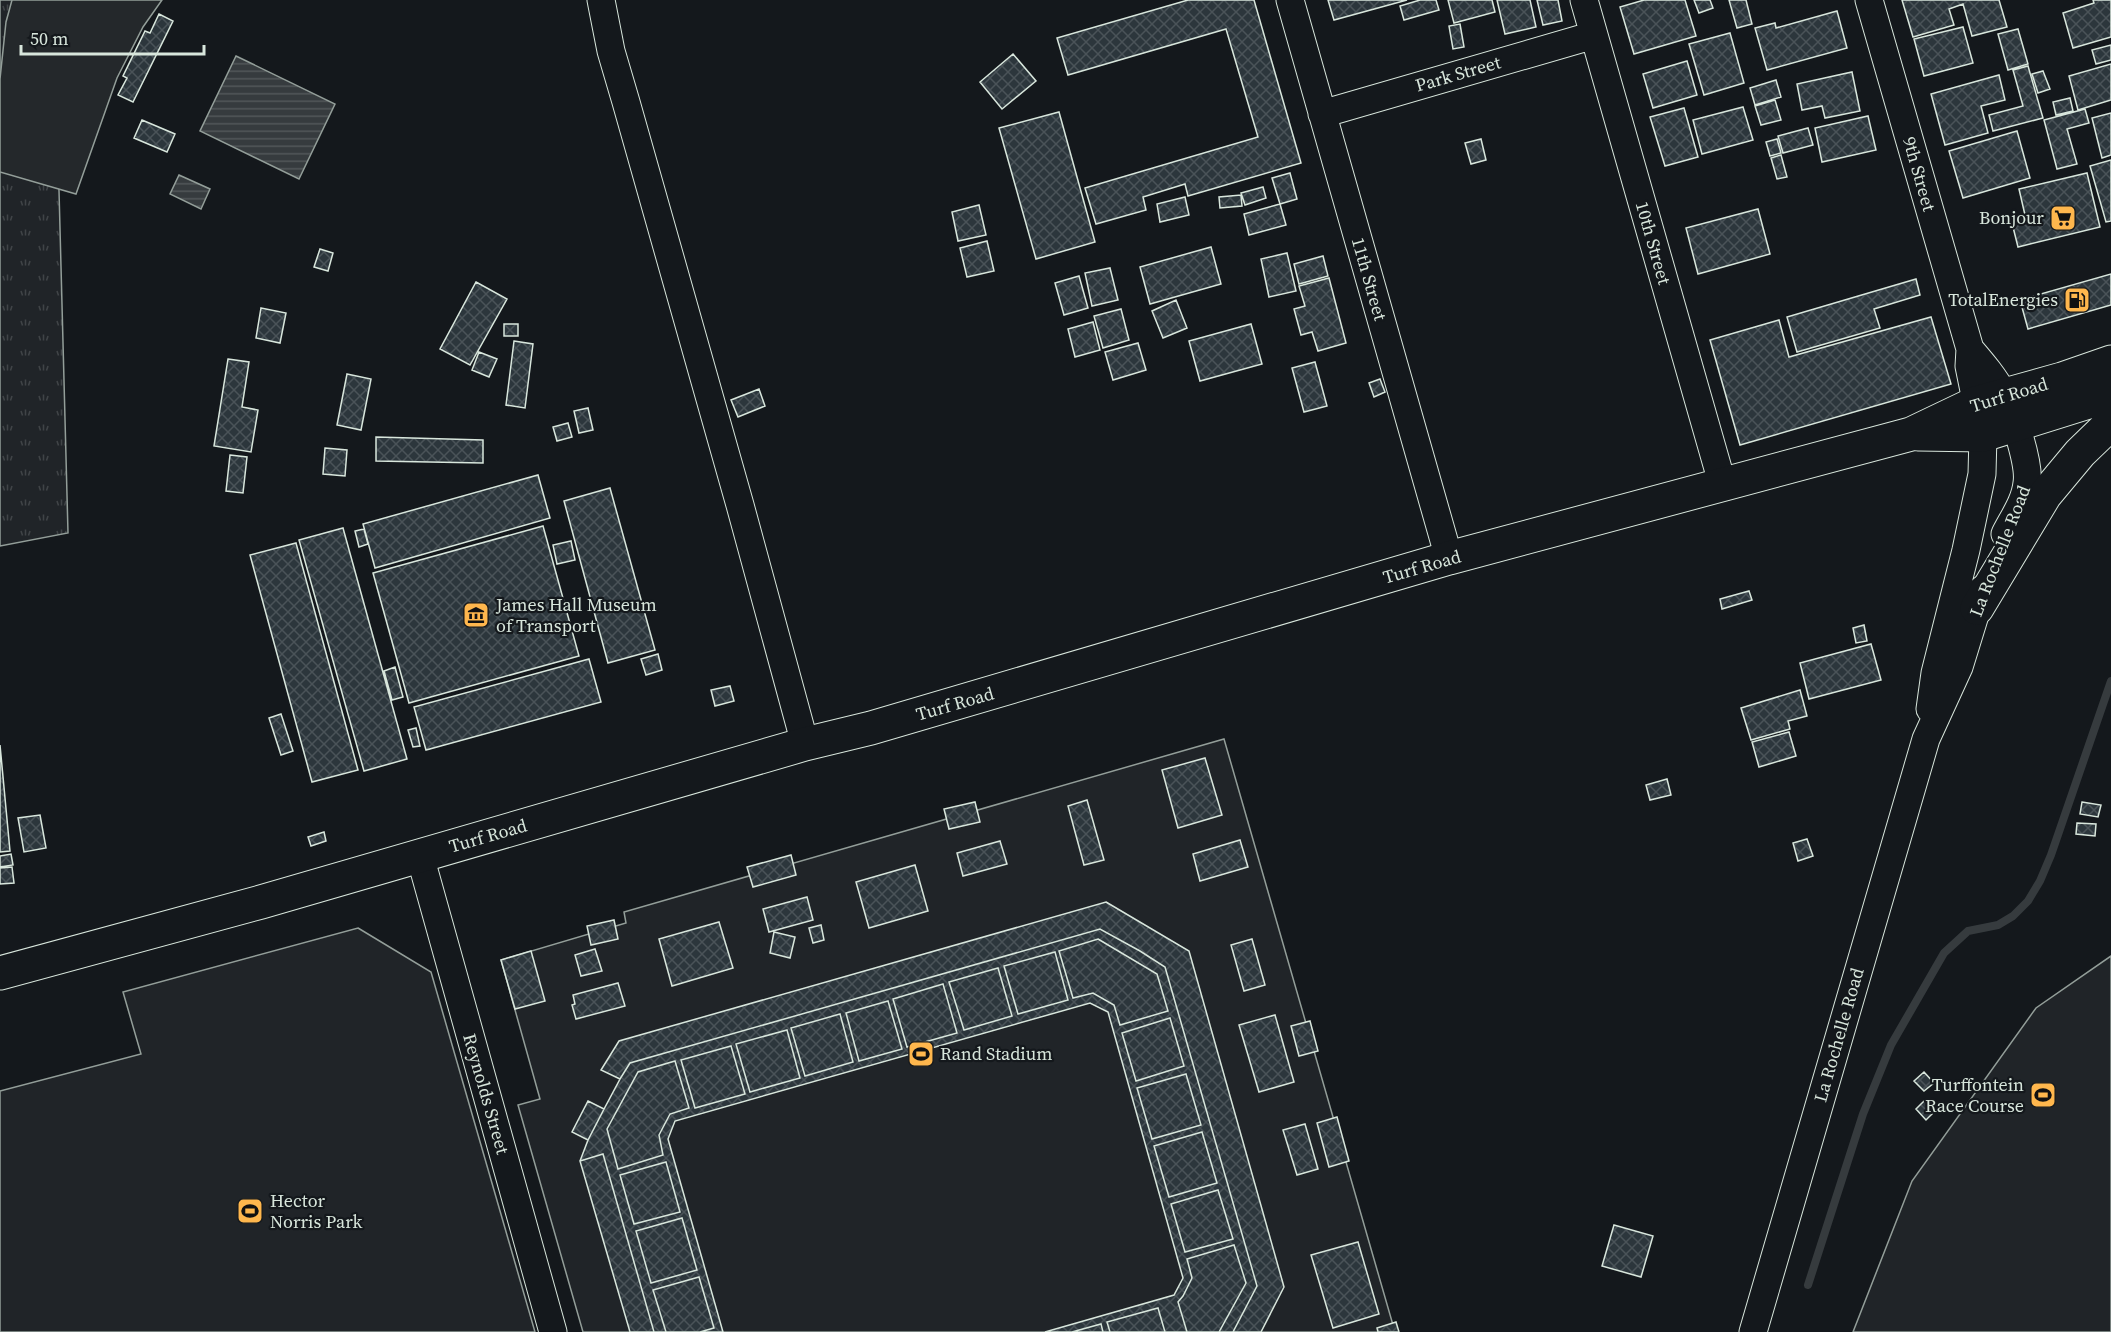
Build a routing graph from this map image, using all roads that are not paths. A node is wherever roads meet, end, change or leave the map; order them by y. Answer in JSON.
{"nodes":[{"id":1,"x":601,"y":0,"type":"edge"},
{"id":2,"x":1290,"y":0,"type":"edge"},
{"id":3,"x":1584,"y":0,"type":"edge"},
{"id":4,"x":1869,"y":0,"type":"edge"},
{"id":5,"x":1594,"y":35,"type":"junction"},
{"id":6,"x":1322,"y":114,"type":"junction"},
{"id":7,"x":2111,"y":362,"type":"edge"},
{"id":8,"x":2111,"y":395,"type":"edge"},
{"id":9,"x":1990,"y":398,"type":"junction"},
{"id":10,"x":2111,"y":423,"type":"edge"},
{"id":11,"x":2015,"y":426,"type":"junction"},
{"id":12,"x":1911,"y":434,"type":"junction"},
{"id":13,"x":1983,"y":435,"type":"junction"},
{"id":14,"x":1723,"y":486,"type":"junction"},
{"id":15,"x":1449,"y":558,"type":"junction"},
{"id":16,"x":1977,"y":608,"type":"junction"},
{"id":17,"x":1926,"y":739,"type":"junction"},
{"id":18,"x":805,"y":744,"type":"junction"},
{"id":19,"x":420,"y":856,"type":"junction"},
{"id":20,"x":0,"y":973,"type":"edge"},
{"id":21,"x":553,"y":1332,"type":"edge"},
{"id":22,"x":1753,"y":1332,"type":"edge"}],
"edges":[{"from":1,"to":18,"type":"street"},
{"from":2,"to":6,"type":"street","name":"11th Street"},
{"from":3,"to":5,"type":"street","name":"10th Street"},
{"from":4,"to":9,"type":"street","name":"9th Street"},
{"from":5,"to":6,"type":"street","name":"Park Street"},
{"from":5,"to":14,"type":"street","name":"10th Street"},
{"from":6,"to":15,"type":"street","name":"11th Street"},
{"from":7,"to":9,"type":"main road","name":"Turf Road"},
{"from":8,"to":11,"type":"main road","name":"Turf Road"},
{"from":9,"to":11,"type":"street","name":"La Rochelle Road"},
{"from":9,"to":12,"type":"main road","name":"Turf Road"},
{"from":9,"to":13,"type":"street","name":"La Rochelle Road"},
{"from":10,"to":16,"type":"main road"},
{"from":11,"to":13,"type":"main road","name":"Turf Road"},
{"from":11,"to":16,"type":"street","name":"La Rochelle Road"},
{"from":12,"to":13,"type":"main road","name":"Turf Road"},
{"from":12,"to":14,"type":"main road","name":"Turf Road"},
{"from":13,"to":17,"type":"street","name":"La Rochelle Road"},
{"from":14,"to":15,"type":"main road","name":"Turf Road"},
{"from":15,"to":18,"type":"main road","name":"Turf Road"},
{"from":16,"to":17,"type":"street","name":"La Rochelle Road"},
{"from":17,"to":22,"type":"street","name":"La Rochelle Road"},
{"from":18,"to":19,"type":"main road","name":"Turf Road"},
{"from":19,"to":20,"type":"main road","name":"Turf Road"},
{"from":19,"to":21,"type":"street","name":"Reynolds Street"}]}
